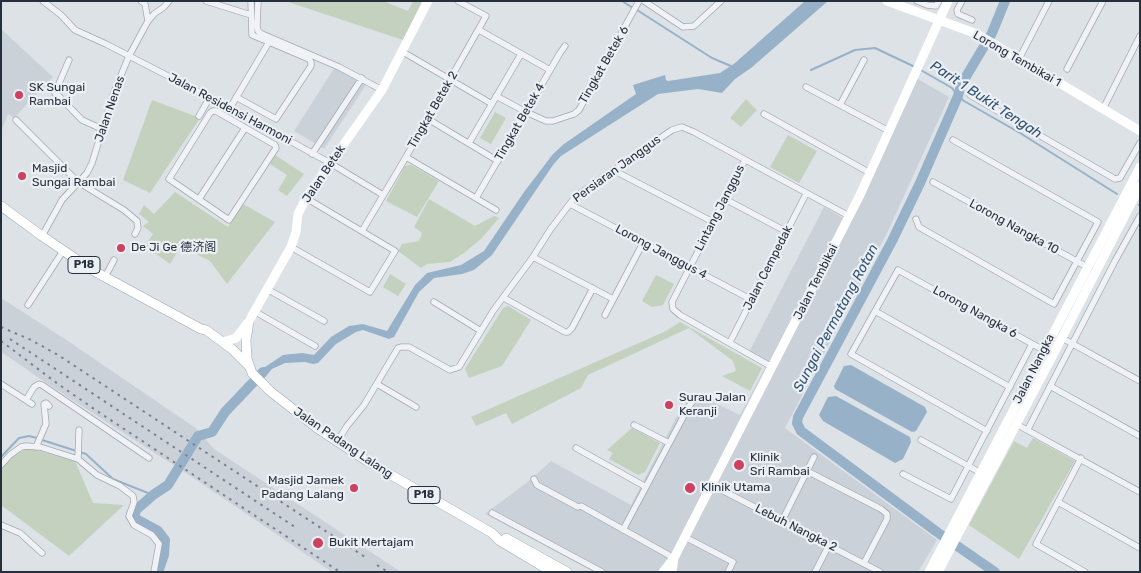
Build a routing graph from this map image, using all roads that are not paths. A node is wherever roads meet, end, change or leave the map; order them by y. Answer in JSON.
{"nodes":[{"id":1,"x":43,"y":1,"type":"edge"},
{"id":2,"x":141,"y":1,"type":"edge"},
{"id":3,"x":169,"y":1,"type":"edge"},
{"id":4,"x":206,"y":1,"type":"edge"},
{"id":5,"x":251,"y":1,"type":"edge"},
{"id":6,"x":258,"y":1,"type":"edge"},
{"id":7,"x":428,"y":1,"type":"edge"},
{"id":8,"x":458,"y":1,"type":"edge"},
{"id":9,"x":639,"y":1,"type":"edge"},
{"id":10,"x":644,"y":1,"type":"edge"},
{"id":11,"x":721,"y":1,"type":"edge"},
{"id":12,"x":887,"y":1,"type":"edge"},
{"id":13,"x":917,"y":1,"type":"edge"},
{"id":14,"x":939,"y":1,"type":"edge"},
{"id":15,"x":948,"y":1,"type":"edge"},
{"id":16,"x":962,"y":1,"type":"edge"},
{"id":17,"x":1049,"y":1,"type":"edge"},
{"id":18,"x":1103,"y":1,"type":"edge"},
{"id":19,"x":906,"y":4,"type":"edge"},
{"id":20,"x":251,"y":15,"type":"junction"},
{"id":21,"x":939,"y":20,"type":"junction"},
{"id":22,"x":972,"y":20,"type":"dead end"},
{"id":23,"x":148,"y":21,"type":"junction"},
{"id":24,"x":479,"y":30,"type":"junction"},
{"id":25,"x":1140,"y":36,"type":"edge"},
{"id":26,"x":269,"y":42,"type":"junction"},
{"id":27,"x":565,"y":46,"type":"dead end"},
{"id":28,"x":403,"y":52,"type":"junction"},
{"id":29,"x":521,"y":54,"type":"junction"},
{"id":30,"x":129,"y":56,"type":"junction"},
{"id":31,"x":1019,"y":59,"type":"junction"},
{"id":32,"x":69,"y":60,"type":"dead end"},
{"id":33,"x":864,"y":60,"type":"dead end"},
{"id":34,"x":1067,"y":69,"type":"dead end"},
{"id":35,"x":550,"y":70,"type":"junction"},
{"id":36,"x":362,"y":78,"type":"junction"},
{"id":37,"x":450,"y":80,"type":"junction"},
{"id":38,"x":49,"y":86,"type":"dead end"},
{"id":39,"x":806,"y":87,"type":"dead end"},
{"id":40,"x":382,"y":90,"type":"junction"},
{"id":41,"x":56,"y":93,"type":"junction"},
{"id":42,"x":496,"y":96,"type":"junction"},
{"id":43,"x":970,"y":96,"type":"dead end"},
{"id":44,"x":236,"y":97,"type":"junction"},
{"id":45,"x":210,"y":98,"type":"junction"},
{"id":46,"x":492,"y":104,"type":"junction"},
{"id":47,"x":840,"y":105,"type":"junction"},
{"id":48,"x":230,"y":108,"type":"junction"},
{"id":49,"x":1103,"y":109,"type":"junction"},
{"id":50,"x":526,"y":112,"type":"junction"},
{"id":51,"x":764,"y":114,"type":"dead end"},
{"id":52,"x":199,"y":116,"type":"dead end"},
{"id":53,"x":428,"y":119,"type":"junction"},
{"id":54,"x":16,"y":120,"type":"dead end"},
{"id":55,"x":245,"y":128,"type":"junction"},
{"id":56,"x":102,"y":129,"type":"junction"},
{"id":57,"x":889,"y":131,"type":"junction"},
{"id":58,"x":1140,"y":131,"type":"edge"},
{"id":59,"x":267,"y":135,"type":"junction"},
{"id":60,"x":953,"y":140,"type":"dead end"},
{"id":61,"x":469,"y":143,"type":"junction"},
{"id":62,"x":1140,"y":143,"type":"edge"},
{"id":63,"x":312,"y":154,"type":"junction"},
{"id":64,"x":406,"y":157,"type":"junction"},
{"id":65,"x":498,"y":160,"type":"junction"},
{"id":66,"x":745,"y":160,"type":"junction"},
{"id":67,"x":330,"y":163,"type":"junction"},
{"id":68,"x":1140,"y":167,"type":"edge"},
{"id":69,"x":614,"y":170,"type":"junction"},
{"id":70,"x":870,"y":173,"type":"junction"},
{"id":71,"x":78,"y":182,"type":"junction"},
{"id":72,"x":933,"y":182,"type":"dead end"},
{"id":73,"x":1140,"y":186,"type":"edge"},
{"id":74,"x":806,"y":194,"type":"junction"},
{"id":75,"x":383,"y":195,"type":"junction"},
{"id":76,"x":306,"y":198,"type":"junction"},
{"id":77,"x":476,"y":198,"type":"junction"},
{"id":78,"x":725,"y":199,"type":"junction"},
{"id":79,"x":199,"y":200,"type":"junction"},
{"id":80,"x":570,"y":204,"type":"junction"},
{"id":81,"x":1,"y":206,"type":"edge"},
{"id":82,"x":496,"y":210,"type":"dead end"},
{"id":83,"x":849,"y":216,"type":"junction"},
{"id":84,"x":1140,"y":216,"type":"edge"},
{"id":85,"x":916,"y":219,"type":"dead end"},
{"id":86,"x":713,"y":222,"type":"junction"},
{"id":87,"x":362,"y":231,"type":"junction"},
{"id":88,"x":787,"y":232,"type":"junction"},
{"id":89,"x":135,"y":234,"type":"dead end"},
{"id":90,"x":42,"y":236,"type":"junction"},
{"id":91,"x":643,"y":243,"type":"junction"},
{"id":92,"x":291,"y":246,"type":"junction"},
{"id":93,"x":63,"y":251,"type":"junction"},
{"id":94,"x":1100,"y":253,"type":"junction"},
{"id":95,"x":534,"y":257,"type":"junction"},
{"id":96,"x":114,"y":260,"type":"dead end"},
{"id":97,"x":1077,"y":261,"type":"junction"},
{"id":98,"x":1114,"y":262,"type":"junction"},
{"id":99,"x":690,"y":267,"type":"junction"},
{"id":100,"x":1091,"y":270,"type":"junction"},
{"id":101,"x":105,"y":277,"type":"junction"},
{"id":102,"x":267,"y":288,"type":"junction"},
{"id":103,"x":593,"y":288,"type":"junction"},
{"id":104,"x":504,"y":298,"type":"junction"},
{"id":105,"x":613,"y":299,"type":"junction"},
{"id":106,"x":752,"y":300,"type":"junction"},
{"id":107,"x":434,"y":302,"type":"dead end"},
{"id":108,"x":28,"y":305,"type":"dead end"},
{"id":109,"x":254,"y":311,"type":"junction"},
{"id":110,"x":875,"y":311,"type":"junction"},
{"id":111,"x":605,"y":315,"type":"dead end"},
{"id":112,"x":249,"y":321,"type":"junction"},
{"id":113,"x":324,"y":321,"type":"dead end"},
{"id":114,"x":202,"y":329,"type":"junction"},
{"id":115,"x":482,"y":331,"type":"junction"},
{"id":116,"x":1062,"y":338,"type":"junction"},
{"id":117,"x":223,"y":342,"type":"junction"},
{"id":118,"x":730,"y":342,"type":"junction"},
{"id":119,"x":1072,"y":343,"type":"junction"},
{"id":120,"x":1032,"y":344,"type":"junction"},
{"id":121,"x":315,"y":346,"type":"dead end"},
{"id":122,"x":1044,"y":350,"type":"junction"},
{"id":123,"x":1053,"y":355,"type":"junction"},
{"id":124,"x":772,"y":367,"type":"junction"},
{"id":125,"x":251,"y":371,"type":"junction"},
{"id":126,"x":1140,"y":381,"type":"edge"},
{"id":127,"x":1,"y":384,"type":"edge"},
{"id":128,"x":377,"y":384,"type":"junction"},
{"id":129,"x":1050,"y":386,"type":"junction"},
{"id":130,"x":1010,"y":387,"type":"junction"},
{"id":131,"x":26,"y":400,"type":"junction"},
{"id":132,"x":694,"y":400,"type":"dead end"},
{"id":133,"x":32,"y":404,"type":"dead end"},
{"id":134,"x":49,"y":406,"type":"dead end"},
{"id":135,"x":416,"y":407,"type":"dead end"},
{"id":136,"x":1016,"y":424,"type":"junction"},
{"id":137,"x":634,"y":425,"type":"dead end"},
{"id":138,"x":1028,"y":429,"type":"junction"},
{"id":139,"x":80,"y":430,"type":"dead end"},
{"id":140,"x":987,"y":431,"type":"junction"},
{"id":141,"x":1140,"y":436,"type":"edge"},
{"id":142,"x":921,"y":440,"type":"dead end"},
{"id":143,"x":338,"y":442,"type":"junction"},
{"id":144,"x":669,"y":443,"type":"junction"},
{"id":145,"x":36,"y":446,"type":"junction"},
{"id":146,"x":576,"y":448,"type":"dead end"},
{"id":147,"x":814,"y":457,"type":"dead end"},
{"id":148,"x":78,"y":458,"type":"junction"},
{"id":149,"x":149,"y":458,"type":"dead end"},
{"id":150,"x":1081,"y":458,"type":"junction"},
{"id":151,"x":1,"y":465,"type":"edge"},
{"id":152,"x":968,"y":466,"type":"junction"},
{"id":153,"x":807,"y":472,"type":"junction"},
{"id":154,"x":981,"y":473,"type":"junction"},
{"id":155,"x":903,"y":474,"type":"dead end"},
{"id":156,"x":534,"y":479,"type":"dead end"},
{"id":157,"x":712,"y":485,"type":"junction"},
{"id":158,"x":646,"y":486,"type":"junction"},
{"id":159,"x":1140,"y":492,"type":"edge"},
{"id":160,"x":1058,"y":502,"type":"junction"},
{"id":161,"x":967,"y":509,"type":"junction"},
{"id":162,"x":492,"y":513,"type":"dead end"},
{"id":163,"x":782,"y":521,"type":"junction"},
{"id":164,"x":1,"y":525,"type":"edge"},
{"id":165,"x":624,"y":530,"type":"junction"},
{"id":166,"x":685,"y":537,"type":"junction"},
{"id":167,"x":829,"y":545,"type":"junction"},
{"id":168,"x":1140,"y":548,"type":"edge"},
{"id":169,"x":42,"y":553,"type":"dead end"},
{"id":170,"x":937,"y":557,"type":"junction"},
{"id":171,"x":674,"y":558,"type":"junction"},
{"id":172,"x":864,"y":563,"type":"junction"},
{"id":173,"x":561,"y":571,"type":"edge"},
{"id":174,"x":731,"y":571,"type":"edge"},
{"id":175,"x":939,"y":571,"type":"edge"},
{"id":176,"x":154,"y":572,"type":"edge"},
{"id":177,"x":602,"y":572,"type":"edge"},
{"id":178,"x":663,"y":572,"type":"edge"},
{"id":179,"x":672,"y":572,"type":"edge"},
{"id":180,"x":815,"y":572,"type":"edge"},
{"id":181,"x":880,"y":572,"type":"edge"},
{"id":182,"x":924,"y":572,"type":"edge"},
{"id":183,"x":929,"y":572,"type":"edge"},
{"id":184,"x":1085,"y":572,"type":"edge"}],
"edges":[{"from":1,"to":30,"type":"street","name":"Jalan Residensi Harmoni"},
{"from":2,"to":23,"type":"street"},
{"from":3,"to":23,"type":"street","name":"Jalan Nenas"},
{"from":4,"to":20,"type":"street"},
{"from":5,"to":20,"type":"street"},
{"from":6,"to":36,"type":"street"},
{"from":7,"to":28,"type":"street","name":"Jalan Betek"},
{"from":8,"to":24,"type":"street"},
{"from":9,"to":50,"type":"street","name":"Tingkat Betek 6"},
{"from":10,"to":11,"type":"street"},
{"from":12,"to":19,"type":"street","name":"Lorong Tembikai 1"},
{"from":13,"to":14,"type":"street"},
{"from":15,"to":21,"type":"street","name":"Jalan Tembikai"},
{"from":16,"to":22,"type":"street"},
{"from":17,"to":31,"type":"street"},
{"from":18,"to":34,"type":"street"},
{"from":19,"to":21,"type":"street","name":"Lorong Tembikai 1"},
{"from":20,"to":26,"type":"street"},
{"from":21,"to":31,"type":"street","name":"Lorong Tembikai 1"},
{"from":21,"to":57,"type":"street","name":"Jalan Tembikai"},
{"from":23,"to":30,"type":"street","name":"Jalan Nenas"},
{"from":24,"to":29,"type":"street"},
{"from":24,"to":37,"type":"street","name":"Tingkat Betek 2"},
{"from":25,"to":49,"type":"street"},
{"from":26,"to":44,"type":"street"},
{"from":26,"to":44,"type":"street"},
{"from":27,"to":35,"type":"street","name":"Tingkat Betek 4"},
{"from":28,"to":37,"type":"street"},
{"from":28,"to":40,"type":"street","name":"Jalan Betek"},
{"from":29,"to":35,"type":"street"},
{"from":29,"to":42,"type":"street"},
{"from":30,"to":45,"type":"street","name":"Jalan Residensi Harmoni"},
{"from":30,"to":56,"type":"street","name":"Jalan Nenas"},
{"from":31,"to":49,"type":"street","name":"Lorong Tembikai 1"},
{"from":32,"to":41,"type":"street"},
{"from":33,"to":47,"type":"street"},
{"from":35,"to":50,"type":"street","name":"Tingkat Betek 4"},
{"from":36,"to":40,"type":"street"},
{"from":36,"to":63,"type":"street"},
{"from":37,"to":46,"type":"street"},
{"from":37,"to":53,"type":"street","name":"Tingkat Betek 2"},
{"from":38,"to":41,"type":"street"},
{"from":39,"to":47,"type":"street"},
{"from":40,"to":67,"type":"street","name":"Jalan Betek"},
{"from":41,"to":56,"type":"street"},
{"from":42,"to":46,"type":"street"},
{"from":42,"to":50,"type":"street","name":"Tingkat Betek 6"},
{"from":43,"to":62,"type":"street"},
{"from":44,"to":48,"type":"street"},
{"from":45,"to":48,"type":"street","name":"Jalan Residensi Harmoni"},
{"from":45,"to":52,"type":"street"},
{"from":46,"to":61,"type":"street"},
{"from":47,"to":57,"type":"street"},
{"from":48,"to":59,"type":"street","name":"Jalan Residensi Harmoni"},
{"from":49,"to":58,"type":"street","name":"Lorong Tembikai 1"},
{"from":50,"to":65,"type":"street","name":"Tingkat Betek 4"},
{"from":51,"to":70,"type":"street"},
{"from":53,"to":61,"type":"street"},
{"from":53,"to":64,"type":"street","name":"Tingkat Betek 2"},
{"from":54,"to":71,"type":"street"},
{"from":55,"to":59,"type":"street"},
{"from":55,"to":79,"type":"street"},
{"from":55,"to":79,"type":"street"},
{"from":56,"to":71,"type":"street","name":"Jalan Nenas"},
{"from":57,"to":70,"type":"street","name":"Jalan Tembikai"},
{"from":59,"to":63,"type":"street","name":"Jalan Residensi Harmoni"},
{"from":59,"to":79,"type":"street"},
{"from":60,"to":97,"type":"street"},
{"from":61,"to":65,"type":"street"},
{"from":63,"to":67,"type":"street","name":"Jalan Residensi Harmoni"},
{"from":64,"to":75,"type":"street","name":"Tingkat Betek 2"},
{"from":64,"to":77,"type":"street"},
{"from":65,"to":77,"type":"street","name":"Tingkat Betek 4"},
{"from":66,"to":69,"type":"street","name":"Persiaran Janggus"},
{"from":66,"to":74,"type":"street","name":"Persiaran Janggus"},
{"from":66,"to":78,"type":"street","name":"Lintang Janggus"},
{"from":67,"to":75,"type":"street","name":"Jalan Residensi Harmoni"},
{"from":67,"to":76,"type":"street","name":"Jalan Betek"},
{"from":68,"to":94,"type":"street","name":"Jalan Nangka"},
{"from":69,"to":80,"type":"street","name":"Persiaran Janggus"},
{"from":69,"to":86,"type":"street"},
{"from":70,"to":83,"type":"street","name":"Jalan Tembikai"},
{"from":71,"to":89,"type":"street"},
{"from":71,"to":90,"type":"street","name":"Jalan Nenas"},
{"from":72,"to":97,"type":"street","name":"Lorong Nangka 10"},
{"from":73,"to":94,"type":"street","name":"Jalan Nangka"},
{"from":74,"to":83,"type":"street","name":"Persiaran Janggus"},
{"from":74,"to":88,"type":"street","name":"Jalan Cempedak"},
{"from":75,"to":87,"type":"street","name":"Tingkat Betek 2"},
{"from":76,"to":87,"type":"street"},
{"from":76,"to":92,"type":"street","name":"Jalan Betek"},
{"from":77,"to":82,"type":"street"},
{"from":78,"to":86,"type":"street","name":"Lintang Janggus"},
{"from":78,"to":88,"type":"street"},
{"from":80,"to":91,"type":"street","name":"Lorong Janggus 4"},
{"from":80,"to":95,"type":"street","name":"Persiaran Janggus"},
{"from":81,"to":90,"type":"street","number":"P18"},
{"from":83,"to":124,"type":"street","name":"Jalan Tembikai"},
{"from":84,"to":98,"type":"street"},
{"from":85,"to":97,"type":"street"},
{"from":86,"to":99,"type":"street","name":"Lintang Janggus"},
{"from":87,"to":92,"type":"street"},
{"from":88,"to":106,"type":"street","name":"Jalan Cempedak"},
{"from":90,"to":93,"type":"street","number":"P18"},
{"from":91,"to":99,"type":"street","name":"Lorong Janggus 4"},
{"from":91,"to":105,"type":"street"},
{"from":92,"to":102,"type":"street","name":"Jalan Betek"},
{"from":93,"to":101,"type":"street","number":"P18"},
{"from":93,"to":108,"type":"street"},
{"from":94,"to":98,"type":"street"},
{"from":94,"to":100,"type":"street","name":"Jalan Nangka"},
{"from":95,"to":103,"type":"street"},
{"from":95,"to":104,"type":"street","name":"Persiaran Janggus"},
{"from":96,"to":101,"type":"street"},
{"from":97,"to":100,"type":"street","name":"Lorong Nangka 10"},
{"from":98,"to":119,"type":"street"},
{"from":99,"to":106,"type":"street","name":"Lorong Janggus 4"},
{"from":99,"to":118,"type":"street","name":"Lintang Janggus"},
{"from":100,"to":116,"type":"street","name":"Jalan Nangka"},
{"from":100,"to":122,"type":"street","name":"Jalan Nangka"},
{"from":101,"to":114,"type":"street","number":"P18"},
{"from":102,"to":109,"type":"street","name":"Jalan Betek"},
{"from":102,"to":113,"type":"street"},
{"from":103,"to":104,"type":"street"},
{"from":103,"to":105,"type":"street"},
{"from":104,"to":115,"type":"street","name":"Persiaran Janggus"},
{"from":105,"to":111,"type":"street"},
{"from":106,"to":118,"type":"street","name":"Jalan Cempedak"},
{"from":107,"to":115,"type":"street"},
{"from":109,"to":112,"type":"street","name":"Jalan Betek"},
{"from":109,"to":121,"type":"street"},
{"from":110,"to":120,"type":"street","name":"Lorong Nangka 6"},
{"from":110,"to":130,"type":"street"},
{"from":110,"to":140,"type":"street"},
{"from":112,"to":117,"type":"street","name":"Jalan Betek"},
{"from":112,"to":125,"type":"street"},
{"from":114,"to":117,"type":"street","number":"P18"},
{"from":114,"to":125,"type":"street","name":"Jalan Padang Lalang","number":"P18"},
{"from":115,"to":128,"type":"street","name":"Persiaran Janggus"},
{"from":116,"to":119,"type":"street"},
{"from":116,"to":123,"type":"street","name":"Jalan Nangka"},
{"from":117,"to":125,"type":"street","number":"P18"},
{"from":118,"to":124,"type":"street"},
{"from":119,"to":126,"type":"street"},
{"from":119,"to":129,"type":"street"},
{"from":120,"to":122,"type":"street","name":"Lorong Nangka 6"},
{"from":120,"to":130,"type":"street"},
{"from":122,"to":123,"type":"street","name":"Lorong Nangka 6"},
{"from":122,"to":154,"type":"street","name":"Jalan Nangka"},
{"from":123,"to":136,"type":"street","name":"Jalan Nangka"},
{"from":124,"to":157,"type":"street","name":"Jalan Tembikai"},
{"from":125,"to":143,"type":"street","name":"Jalan Padang Lalang","number":"P18"},
{"from":127,"to":131,"type":"street"},
{"from":128,"to":135,"type":"street"},
{"from":128,"to":143,"type":"street"},
{"from":129,"to":138,"type":"street"},
{"from":129,"to":141,"type":"street"},
{"from":130,"to":140,"type":"street"},
{"from":131,"to":133,"type":"street"},
{"from":131,"to":149,"type":"street"},
{"from":132,"to":144,"type":"street"},
{"from":134,"to":145,"type":"street"},
{"from":136,"to":138,"type":"street"},
{"from":136,"to":161,"type":"street","name":"Jalan Nangka"},
{"from":137,"to":144,"type":"street"},
{"from":138,"to":150,"type":"street"},
{"from":139,"to":148,"type":"street"},
{"from":140,"to":152,"type":"street"},
{"from":142,"to":152,"type":"street"},
{"from":143,"to":173,"type":"street","name":"Jalan Padang Lalang","number":"P18"},
{"from":144,"to":158,"type":"street"},
{"from":145,"to":148,"type":"street"},
{"from":145,"to":151,"type":"street"},
{"from":146,"to":158,"type":"street"},
{"from":147,"to":153,"type":"street"},
{"from":148,"to":176,"type":"street"},
{"from":150,"to":159,"type":"street"},
{"from":150,"to":160,"type":"street"},
{"from":152,"to":154,"type":"street"},
{"from":152,"to":155,"type":"street"},
{"from":153,"to":163,"type":"street"},
{"from":153,"to":172,"type":"street"},
{"from":154,"to":161,"type":"street","name":"Jalan Nangka"},
{"from":156,"to":165,"type":"street"},
{"from":157,"to":163,"type":"street","name":"Lebuh Nangka 2"},
{"from":157,"to":166,"type":"street","name":"Jalan Tembikai"},
{"from":158,"to":165,"type":"street"},
{"from":160,"to":168,"type":"street"},
{"from":160,"to":184,"type":"street"},
{"from":161,"to":170,"type":"street","name":"Jalan Nangka"},
{"from":161,"to":175,"type":"street","name":"Jalan Nangka"},
{"from":162,"to":177,"type":"street"},
{"from":163,"to":167,"type":"street","name":"Lebuh Nangka 2"},
{"from":164,"to":169,"type":"street"},
{"from":165,"to":171,"type":"street"},
{"from":166,"to":171,"type":"street","name":"Jalan Tembikai"},
{"from":166,"to":174,"type":"street"},
{"from":167,"to":172,"type":"street","name":"Lebuh Nangka 2"},
{"from":167,"to":180,"type":"street"},
{"from":170,"to":182,"type":"street"},
{"from":170,"to":183,"type":"street","name":"Jalan Nangka"},
{"from":171,"to":178,"type":"street","name":"Jalan Tembikai"},
{"from":171,"to":179,"type":"street","name":"Jalan Tembikai"},
{"from":172,"to":181,"type":"street","name":"Lebuh Nangka 2"}]}
